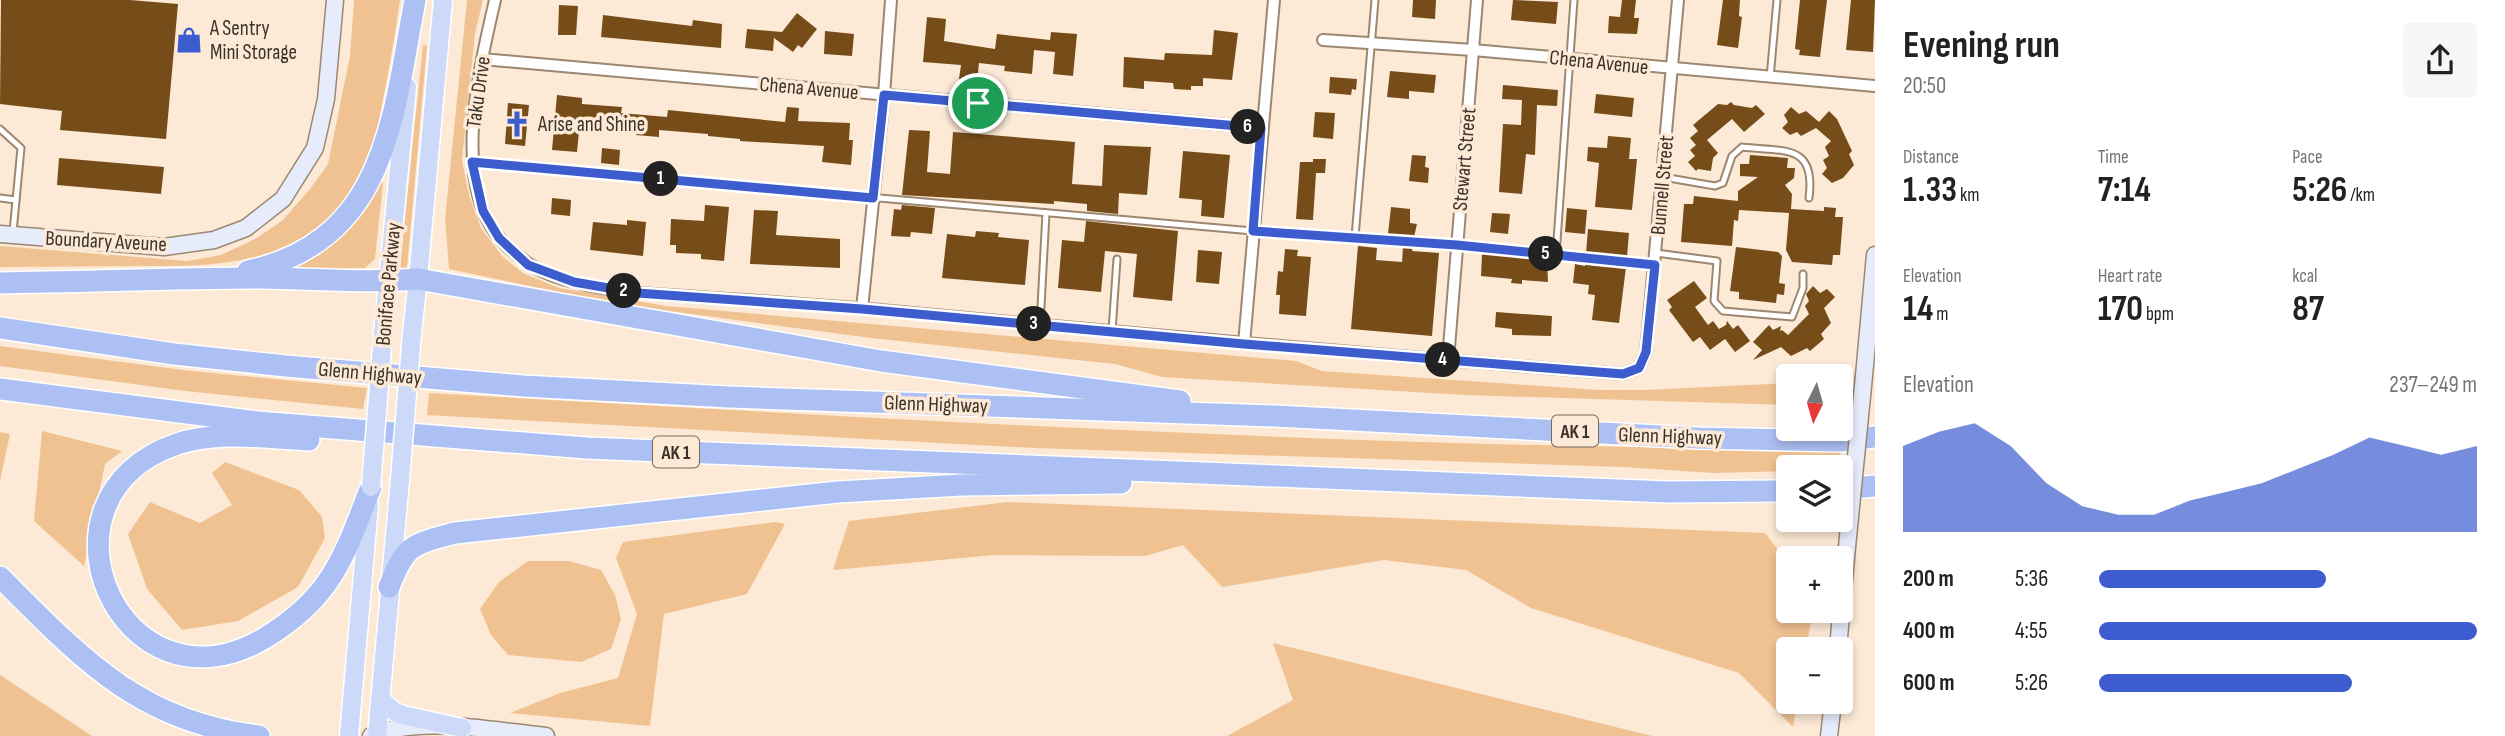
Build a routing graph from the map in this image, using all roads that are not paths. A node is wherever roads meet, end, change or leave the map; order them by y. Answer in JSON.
{"nodes":[{"id":1,"x":335,"y":0,"type":"edge"},
{"id":2,"x":415,"y":0,"type":"edge"},
{"id":3,"x":443,"y":0,"type":"edge"},
{"id":4,"x":495,"y":0,"type":"edge"},
{"id":5,"x":891,"y":0,"type":"edge"},
{"id":6,"x":1274,"y":0,"type":"edge"},
{"id":7,"x":1375,"y":0,"type":"edge"},
{"id":8,"x":1477,"y":0,"type":"edge"},
{"id":9,"x":1574,"y":0,"type":"edge"},
{"id":10,"x":1678,"y":0,"type":"edge"},
{"id":11,"x":1777,"y":0,"type":"edge"},
{"id":12,"x":1323,"y":40,"type":"dead end"},
{"id":13,"x":1371,"y":44,"type":"junction"},
{"id":14,"x":1473,"y":50,"type":"junction"},
{"id":15,"x":482,"y":59,"type":"junction"},
{"id":16,"x":1569,"y":60,"type":"junction"},
{"id":17,"x":1673,"y":70,"type":"junction"},
{"id":18,"x":1770,"y":78,"type":"junction"},
{"id":19,"x":1875,"y":86,"type":"edge"},
{"id":20,"x":884,"y":95,"type":"junction"},
{"id":21,"x":1261,"y":128,"type":"junction"},
{"id":22,"x":0,"y":129,"type":"edge"},
{"id":23,"x":472,"y":162,"type":"junction"},
{"id":24,"x":1663,"y":177,"type":"junction"},
{"id":25,"x":0,"y":198,"type":"edge"},
{"id":26,"x":873,"y":198,"type":"junction"},
{"id":27,"x":1809,"y":198,"type":"dead end"},
{"id":28,"x":16,"y":200,"type":"junction"},
{"id":29,"x":1046,"y":213,"type":"junction"},
{"id":30,"x":1253,"y":231,"type":"junction"},
{"id":31,"x":6,"y":235,"type":"edge"},
{"id":32,"x":1355,"y":237,"type":"junction"},
{"id":33,"x":1457,"y":245,"type":"junction"},
{"id":34,"x":1656,"y":253,"type":"junction"},
{"id":35,"x":1556,"y":255,"type":"junction"},
{"id":36,"x":1875,"y":255,"type":"edge"},
{"id":37,"x":1117,"y":259,"type":"dead end"},
{"id":38,"x":1655,"y":265,"type":"junction"},
{"id":39,"x":1803,"y":274,"type":"dead end"},
{"id":40,"x":134,"y":279,"type":"junction"},
{"id":41,"x":418,"y":279,"type":"junction"},
{"id":42,"x":387,"y":282,"type":"junction"},
{"id":43,"x":0,"y":283,"type":"edge"},
{"id":44,"x":862,"y":309,"type":"junction"},
{"id":45,"x":1040,"y":325,"type":"junction"},
{"id":46,"x":0,"y":328,"type":"edge"},
{"id":47,"x":1112,"y":331,"type":"junction"},
{"id":48,"x":1244,"y":344,"type":"junction"},
{"id":49,"x":1448,"y":360,"type":"junction"},
{"id":50,"x":1639,"y":368,"type":"joint"},
{"id":51,"x":0,"y":389,"type":"edge"},
{"id":52,"x":1275,"y":416,"type":"junction"},
{"id":53,"x":1875,"y":437,"type":"edge"},
{"id":54,"x":587,"y":448,"type":"junction"},
{"id":55,"x":1354,"y":479,"type":"junction"},
{"id":56,"x":1875,"y":486,"type":"edge"},
{"id":57,"x":370,"y":487,"type":"junction"},
{"id":58,"x":1853,"y":488,"type":"edge"},
{"id":59,"x":1776,"y":491,"type":"edge"},
{"id":60,"x":0,"y":577,"type":"edge"},
{"id":61,"x":389,"y":587,"type":"junction"},
{"id":62,"x":1839,"y":637,"type":"edge"},
{"id":63,"x":380,"y":699,"type":"junction"},
{"id":64,"x":1832,"y":714,"type":"edge"},
{"id":65,"x":463,"y":728,"type":"junction"},
{"id":66,"x":375,"y":735,"type":"edge"},
{"id":67,"x":259,"y":736,"type":"edge"},
{"id":68,"x":349,"y":736,"type":"edge"},
{"id":69,"x":547,"y":736,"type":"edge"},
{"id":70,"x":1829,"y":736,"type":"edge"}],
"edges":[{"from":1,"to":31,"type":"street","name":"Boundary Aveune"},
{"from":2,"to":40,"type":"highway"},
{"from":2,"to":42,"type":"main road","name":"Boniface Parkway"},
{"from":3,"to":41,"type":"main road","name":"Boniface Parkway"},
{"from":4,"to":15,"type":"street","name":"Taku Drive"},
{"from":5,"to":20,"type":"street"},
{"from":6,"to":21,"type":"street"},
{"from":7,"to":13,"type":"lane"},
{"from":8,"to":14,"type":"street","name":"Stewart Street"},
{"from":9,"to":16,"type":"lane"},
{"from":10,"to":17,"type":"street","name":"Bunnell Street"},
{"from":11,"to":18,"type":"lane"},
{"from":12,"to":13,"type":"street","name":"Chena Avenue"},
{"from":13,"to":14,"type":"street","name":"Chena Avenue"},
{"from":13,"to":32,"type":"lane"},
{"from":14,"to":16,"type":"street","name":"Chena Avenue"},
{"from":14,"to":33,"type":"street","name":"Stewart Street"},
{"from":15,"to":20,"type":"street","name":"Chena Avenue"},
{"from":15,"to":23,"type":"street","name":"Taku Drive"},
{"from":16,"to":17,"type":"street","name":"Chena Avenue"},
{"from":16,"to":35,"type":"lane"},
{"from":17,"to":18,"type":"street","name":"Chena Avenue"},
{"from":17,"to":24,"type":"street","name":"Bunnell Street"},
{"from":18,"to":19,"type":"street","name":"Chena Avenue"},
{"from":20,"to":21,"type":"street","name":"Chena Avenue"},
{"from":20,"to":26,"type":"street"},
{"from":21,"to":30,"type":"street"},
{"from":22,"to":28,"type":"lane"},
{"from":23,"to":26,"type":"lane"},
{"from":23,"to":44,"type":"street","name":"Taku Drive"},
{"from":24,"to":27,"type":"lane"},
{"from":24,"to":34,"type":"street","name":"Bunnell Street"},
{"from":25,"to":28,"type":"lane"},
{"from":26,"to":29,"type":"lane"},
{"from":26,"to":44,"type":"street"},
{"from":28,"to":31,"type":"lane"},
{"from":29,"to":30,"type":"lane"},
{"from":29,"to":45,"type":"lane"},
{"from":30,"to":32,"type":"lane"},
{"from":30,"to":48,"type":"street"},
{"from":32,"to":33,"type":"lane"},
{"from":33,"to":35,"type":"lane"},
{"from":33,"to":49,"type":"street","name":"Stewart Street"},
{"from":34,"to":38,"type":"street","name":"Bunnell Street"},
{"from":34,"to":39,"type":"lane"},
{"from":35,"to":38,"type":"lane"},
{"from":36,"to":62,"type":"street","bridge":true},
{"from":37,"to":47,"type":"lane"},
{"from":38,"to":50,"type":"street","name":"Bunnell Street"},
{"from":40,"to":42,"type":"highway"},
{"from":40,"to":43,"type":"highway"},
{"from":41,"to":42,"type":"highway"},
{"from":41,"to":52,"type":"highway"},
{"from":41,"to":61,"type":"main road","name":"Boniface Parkway","bridge":true},
{"from":42,"to":57,"type":"main road","name":"Boniface Parkway","bridge":true},
{"from":44,"to":45,"type":"street","name":"Taku Drive"},
{"from":45,"to":47,"type":"street","name":"Taku Drive"},
{"from":46,"to":52,"type":"highway","name":"Glenn Highway","number":"AK 1"},
{"from":47,"to":48,"type":"street","name":"Taku Drive"},
{"from":48,"to":49,"type":"street","name":"Taku Drive"},
{"from":49,"to":50,"type":"street","name":"Taku Drive"},
{"from":51,"to":54,"type":"highway","number":"AK 1"},
{"from":52,"to":53,"type":"highway","name":"Glenn Highway","number":"AK 1"},
{"from":54,"to":55,"type":"highway","number":"AK 1"},
{"from":54,"to":57,"type":"highway"},
{"from":55,"to":59,"type":"highway","number":"AK 1"},
{"from":55,"to":61,"type":"highway"},
{"from":56,"to":58,"type":"highway"},
{"from":57,"to":68,"type":"main road","name":"Boniface Parkway"},
{"from":60,"to":67,"type":"highway"},
{"from":61,"to":63,"type":"main road","name":"Boniface Parkway"},
{"from":63,"to":65,"type":"main road"},
{"from":63,"to":66,"type":"main road","name":"Boniface Parkway"},
{"from":64,"to":70,"type":"street"},
{"from":65,"to":66,"type":"street"},
{"from":65,"to":69,"type":"street"}]}
